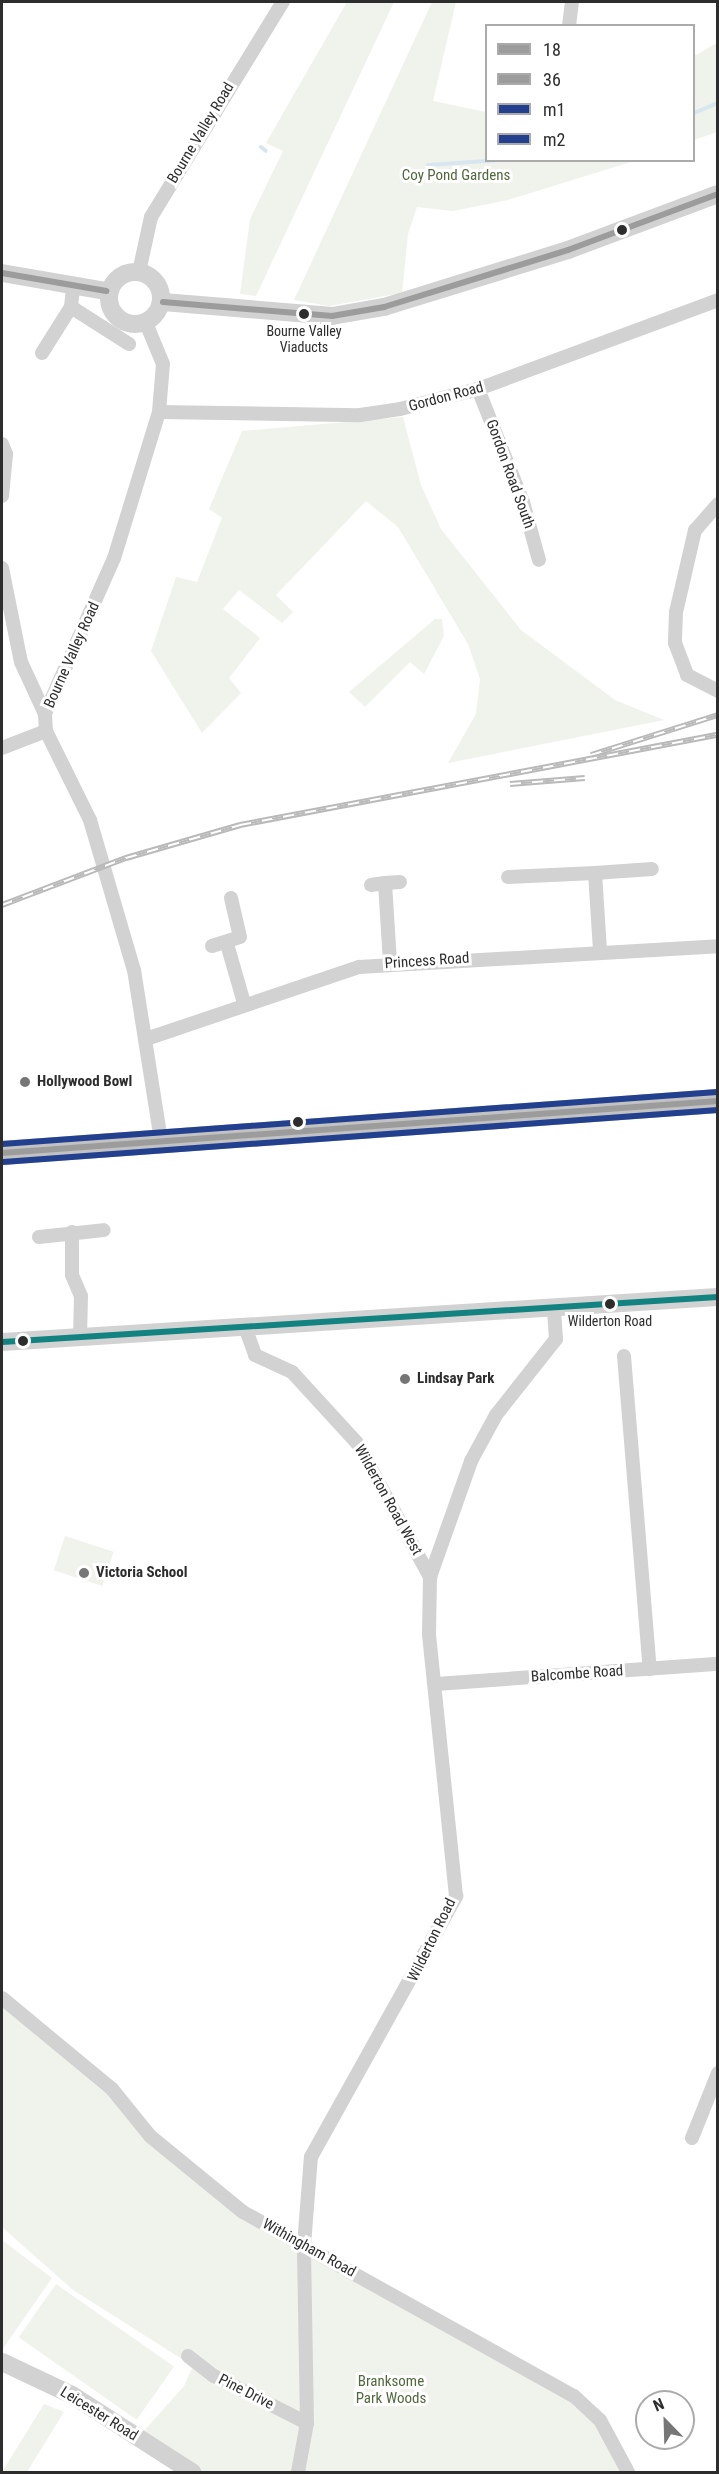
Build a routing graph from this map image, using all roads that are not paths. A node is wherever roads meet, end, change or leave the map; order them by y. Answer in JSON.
{"nodes":[{"id":1,"x":283,"y":2,"type":"edge"},
{"id":2,"x":572,"y":2,"type":"edge"},
{"id":3,"x":569,"y":24,"type":"edge"},
{"id":4,"x":717,"y":194,"type":"edge"},
{"id":5,"x":139,"y":272,"type":"junction"},
{"id":6,"x":2,"y":273,"type":"edge"},
{"id":7,"x":73,"y":288,"type":"junction"},
{"id":8,"x":106,"y":291,"type":"junction"},
{"id":9,"x":717,"y":300,"type":"edge"},
{"id":10,"x":163,"y":302,"type":"junction"},
{"id":11,"x":71,"y":307,"type":"junction"},
{"id":12,"x":146,"y":323,"type":"junction"},
{"id":13,"x":129,"y":344,"type":"dead end"},
{"id":14,"x":42,"y":353,"type":"dead end"},
{"id":15,"x":478,"y":389,"type":"junction"},
{"id":16,"x":159,"y":412,"type":"junction"},
{"id":17,"x":2,"y":444,"type":"edge"},
{"id":18,"x":2,"y":496,"type":"edge"},
{"id":19,"x":717,"y":504,"type":"edge"},
{"id":20,"x":538,"y":560,"type":"dead end"},
{"id":21,"x":2,"y":568,"type":"edge"},
{"id":22,"x":717,"y":691,"type":"edge"},
{"id":23,"x":45,"y":714,"type":"junction"},
{"id":24,"x":46,"y":730,"type":"junction"},
{"id":25,"x":2,"y":748,"type":"edge"},
{"id":26,"x":652,"y":869,"type":"dead end"},
{"id":27,"x":595,"y":873,"type":"junction"},
{"id":28,"x":508,"y":877,"type":"dead end"},
{"id":29,"x":400,"y":882,"type":"dead end"},
{"id":30,"x":231,"y":898,"type":"dead end"},
{"id":31,"x":227,"y":944,"type":"junction"},
{"id":32,"x":212,"y":946,"type":"dead end"},
{"id":33,"x":717,"y":946,"type":"edge"},
{"id":34,"x":600,"y":951,"type":"junction"},
{"id":35,"x":390,"y":963,"type":"junction"},
{"id":36,"x":244,"y":1003,"type":"junction"},
{"id":37,"x":149,"y":1038,"type":"junction"},
{"id":38,"x":717,"y":1101,"type":"edge"},
{"id":39,"x":148,"y":1142,"type":"junction"},
{"id":40,"x":2,"y":1153,"type":"edge"},
{"id":41,"x":104,"y":1230,"type":"dead end"},
{"id":42,"x":72,"y":1232,"type":"junction"},
{"id":43,"x":39,"y":1237,"type":"dead end"},
{"id":44,"x":717,"y":1297,"type":"edge"},
{"id":45,"x":554,"y":1308,"type":"junction"},
{"id":46,"x":245,"y":1327,"type":"junction"},
{"id":47,"x":80,"y":1337,"type":"junction"},
{"id":48,"x":2,"y":1342,"type":"edge"},
{"id":49,"x":624,"y":1356,"type":"dead end"},
{"id":50,"x":430,"y":1577,"type":"junction"},
{"id":51,"x":717,"y":1664,"type":"edge"},
{"id":52,"x":650,"y":1669,"type":"junction"},
{"id":53,"x":436,"y":1684,"type":"junction"},
{"id":54,"x":2,"y":1998,"type":"edge"},
{"id":55,"x":717,"y":2073,"type":"edge"},
{"id":56,"x":692,"y":2138,"type":"dead end"},
{"id":57,"x":304,"y":2245,"type":"junction"},
{"id":58,"x":188,"y":2356,"type":"dead end"},
{"id":59,"x":2,"y":2362,"type":"edge"},
{"id":60,"x":307,"y":2423,"type":"junction"},
{"id":61,"x":192,"y":2472,"type":"edge"},
{"id":62,"x":298,"y":2472,"type":"edge"},
{"id":63,"x":628,"y":2472,"type":"edge"}],
"edges":[{"from":1,"to":5,"type":"street","name":"Bourne Valley Road"},
{"from":2,"to":3,"type":"street"},
{"from":4,"to":10,"type":"street"},
{"from":5,"to":8,"type":"street"},
{"from":5,"to":10,"type":"street"},
{"from":6,"to":7,"type":"street"},
{"from":7,"to":8,"type":"street"},
{"from":7,"to":11,"type":"street"},
{"from":8,"to":12,"type":"street"},
{"from":9,"to":15,"type":"street","name":"Gordon Road"},
{"from":10,"to":12,"type":"street"},
{"from":11,"to":13,"type":"street"},
{"from":11,"to":14,"type":"street"},
{"from":12,"to":16,"type":"street","name":"Bourne Valley Road"},
{"from":15,"to":16,"type":"street","name":"Gordon Road"},
{"from":15,"to":20,"type":"street","name":"Gordon Road South"},
{"from":16,"to":23,"type":"street","name":"Bourne Valley Road"},
{"from":17,"to":18,"type":"street"},
{"from":19,"to":22,"type":"street"},
{"from":21,"to":23,"type":"street"},
{"from":23,"to":24,"type":"street","name":"Bourne Valley Road"},
{"from":24,"to":25,"type":"street"},
{"from":24,"to":37,"type":"street","name":"Bourne Valley Road"},
{"from":26,"to":27,"type":"street"},
{"from":27,"to":28,"type":"street"},
{"from":27,"to":34,"type":"street"},
{"from":29,"to":35,"type":"street"},
{"from":30,"to":31,"type":"street"},
{"from":31,"to":32,"type":"street"},
{"from":31,"to":36,"type":"street"},
{"from":33,"to":34,"type":"street","name":"Princess Road"},
{"from":34,"to":35,"type":"street","name":"Princess Road"},
{"from":35,"to":36,"type":"street","name":"Princess Road"},
{"from":36,"to":37,"type":"street","name":"Princess Road"},
{"from":37,"to":39,"type":"street","name":"Bourne Valley Road"},
{"from":38,"to":39,"type":"highway"},
{"from":39,"to":40,"type":"highway"},
{"from":41,"to":42,"type":"street"},
{"from":42,"to":43,"type":"street"},
{"from":42,"to":47,"type":"street"},
{"from":44,"to":45,"type":"street"},
{"from":45,"to":46,"type":"street"},
{"from":45,"to":50,"type":"street","name":"Wilderton Road"},
{"from":46,"to":47,"type":"street"},
{"from":46,"to":50,"type":"street","name":"Wilderton Road West"},
{"from":47,"to":48,"type":"street"},
{"from":49,"to":52,"type":"street"},
{"from":50,"to":53,"type":"street","name":"Wilderton Road"},
{"from":51,"to":52,"type":"street","name":"Balcombe Road"},
{"from":52,"to":53,"type":"street","name":"Balcombe Road"},
{"from":53,"to":57,"type":"street","name":"Wilderton Road"},
{"from":54,"to":57,"type":"street","name":"Withingham Road"},
{"from":55,"to":56,"type":"street"},
{"from":57,"to":60,"type":"street","name":"Wilderton Road"},
{"from":57,"to":63,"type":"street","name":"Withingham Road"},
{"from":58,"to":60,"type":"street","name":"Pine Drive"},
{"from":59,"to":61,"type":"street","name":"Leicester Road"},
{"from":60,"to":62,"type":"street","name":"Wilderton Road"}]}
